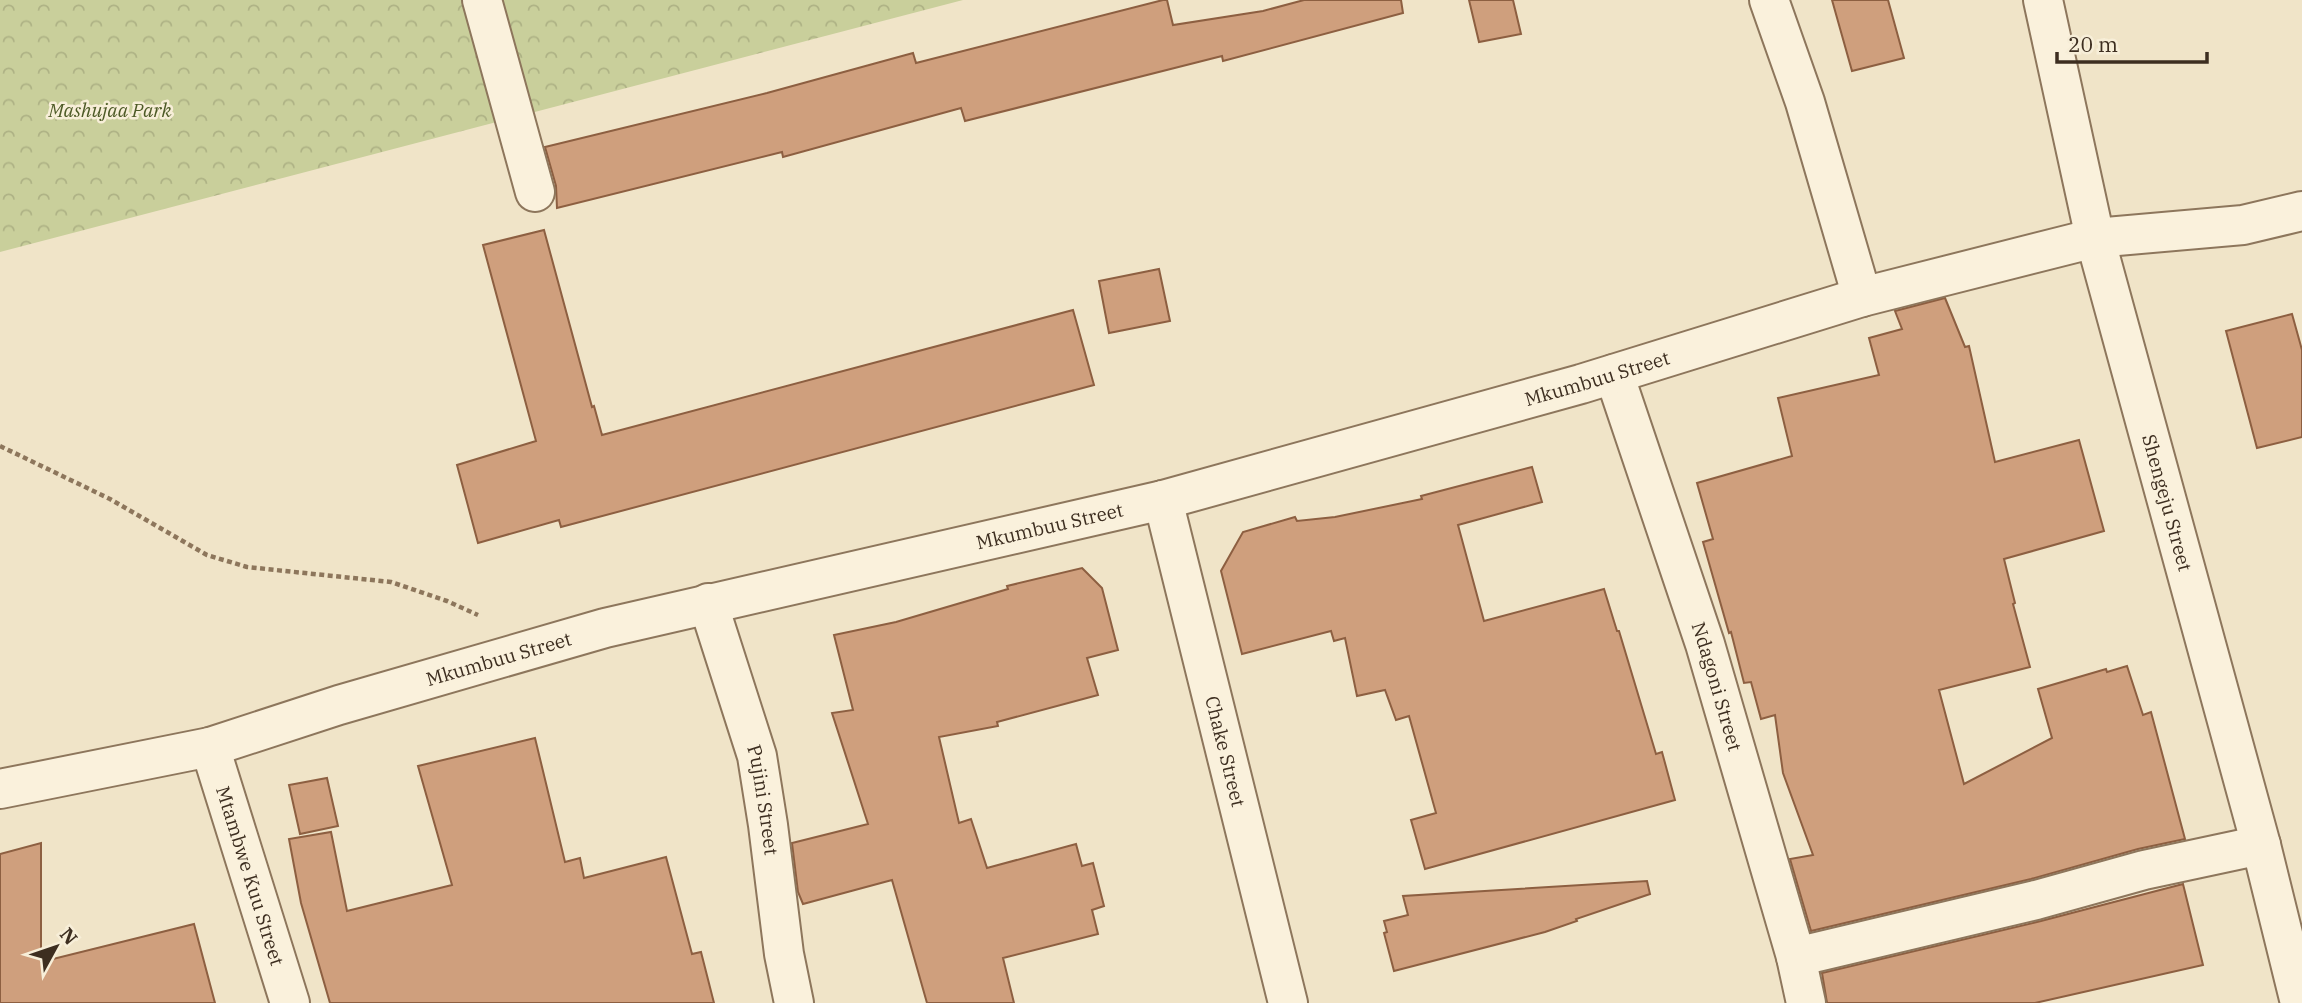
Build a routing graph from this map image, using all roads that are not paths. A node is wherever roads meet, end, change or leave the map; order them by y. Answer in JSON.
{"nodes":[{"id":1,"x":482,"y":0,"type":"edge"},
{"id":2,"x":1769,"y":0,"type":"edge"},
{"id":3,"x":2043,"y":0,"type":"edge"},
{"id":4,"x":535,"y":192,"type":"dead end"},
{"id":5,"x":2302,"y":211,"type":"edge"},
{"id":6,"x":2095,"y":238,"type":"junction"},
{"id":7,"x":1862,"y":297,"type":"junction"},
{"id":8,"x":1614,"y":374,"type":"junction"},
{"id":9,"x":1163,"y":500,"type":"junction"},
{"id":10,"x":708,"y":603,"type":"junction"},
{"id":11,"x":210,"y":747,"type":"junction"},
{"id":12,"x":0,"y":789,"type":"edge"},
{"id":13,"x":2262,"y":845,"type":"junction"},
{"id":14,"x":2289,"y":909,"type":"edge"},
{"id":15,"x":1796,"y":957,"type":"junction"},
{"id":16,"x":290,"y":1003,"type":"edge"},
{"id":17,"x":794,"y":1003,"type":"edge"},
{"id":18,"x":1289,"y":1003,"type":"edge"},
{"id":19,"x":1806,"y":1003,"type":"edge"},
{"id":20,"x":2300,"y":1003,"type":"edge"}],
"edges":[{"from":1,"to":4,"type":"street"},
{"from":2,"to":7,"type":"street"},
{"from":3,"to":6,"type":"street","name":"Shengeju Street"},
{"from":5,"to":6,"type":"street","name":"Mkumbuu Street"},
{"from":6,"to":7,"type":"street","name":"Mkumbuu Street"},
{"from":6,"to":13,"type":"street","name":"Shengeju Street"},
{"from":7,"to":8,"type":"street","name":"Mkumbuu Street"},
{"from":8,"to":9,"type":"street","name":"Mkumbuu Street"},
{"from":8,"to":15,"type":"street","name":"Ndagoni Street"},
{"from":9,"to":10,"type":"street","name":"Mkumbuu Street"},
{"from":9,"to":18,"type":"street","name":"Chake Street"},
{"from":10,"to":11,"type":"street","name":"Mkumbuu Street"},
{"from":10,"to":17,"type":"street","name":"Pujini Street"},
{"from":11,"to":12,"type":"street","name":"Mkumbuu Street"},
{"from":11,"to":16,"type":"street","name":"Mtambwe Kuu Street"},
{"from":13,"to":14,"type":"street","name":"Shengeju Street"},
{"from":13,"to":15,"type":"street"},
{"from":14,"to":20,"type":"street","name":"Shengeju Street"},
{"from":15,"to":19,"type":"street","name":"Ndagoni Street"}]}
